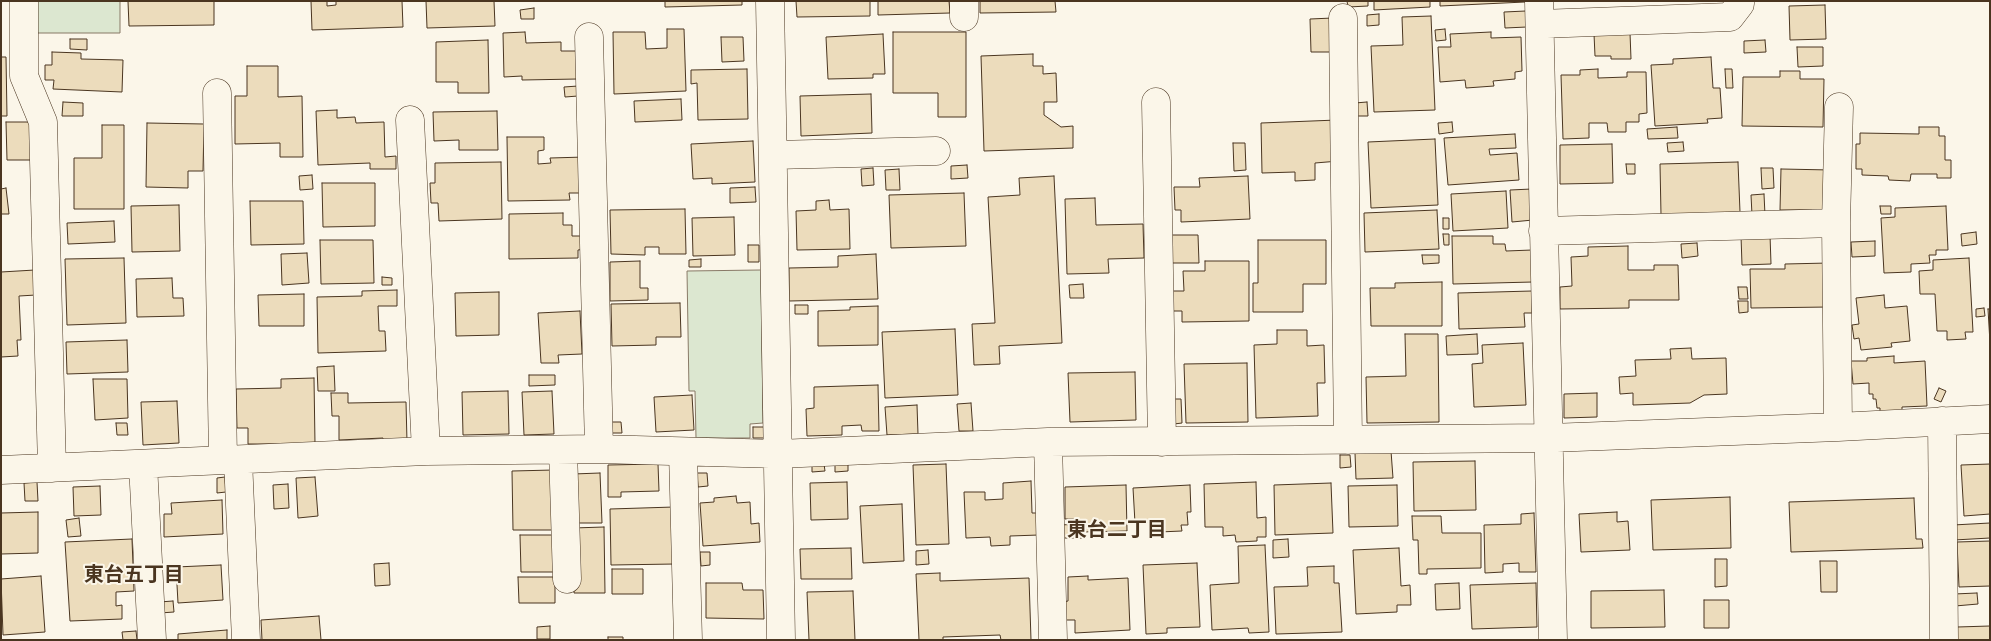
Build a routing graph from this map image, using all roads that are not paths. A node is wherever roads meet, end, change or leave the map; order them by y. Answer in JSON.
{"nodes":[{"id":1,"x":24,"y":1,"type":"edge"},
{"id":2,"x":770,"y":1,"type":"edge"},
{"id":3,"x":1740,"y":1,"type":"edge"},
{"id":4,"x":1539,"y":13,"type":"edge"},
{"id":5,"x":1343,"y":18,"type":"dead end"},
{"id":6,"x":588,"y":38,"type":"dead end"},
{"id":7,"x":217,"y":93,"type":"dead end"},
{"id":8,"x":1156,"y":102,"type":"dead end"},
{"id":9,"x":1839,"y":107,"type":"dead end"},
{"id":10,"x":410,"y":120,"type":"dead end"},
{"id":11,"x":936,"y":150,"type":"dead end"},
{"id":12,"x":774,"y":155,"type":"junction"},
{"id":13,"x":1836,"y":223,"type":"junction"},
{"id":14,"x":1543,"y":231,"type":"junction"},
{"id":15,"x":1990,"y":419,"type":"edge"},
{"id":16,"x":1942,"y":421,"type":"junction"},
{"id":17,"x":1838,"y":427,"type":"junction"},
{"id":18,"x":1550,"y":438,"type":"junction"},
{"id":19,"x":1348,"y":440,"type":"junction"},
{"id":20,"x":1048,"y":442,"type":"junction"},
{"id":21,"x":1162,"y":442,"type":"junction"},
{"id":22,"x":598,"y":449,"type":"junction"},
{"id":23,"x":563,"y":450,"type":"junction"},
{"id":24,"x":426,"y":451,"type":"junction"},
{"id":25,"x":683,"y":452,"type":"junction"},
{"id":26,"x":779,"y":454,"type":"junction"},
{"id":27,"x":231,"y":460,"type":"junction"},
{"id":28,"x":143,"y":464,"type":"junction"},
{"id":29,"x":52,"y":468,"type":"junction"},
{"id":30,"x":1,"y":470,"type":"edge"},
{"id":31,"x":567,"y":579,"type":"dead end"},
{"id":32,"x":152,"y":640,"type":"edge"},
{"id":33,"x":246,"y":640,"type":"edge"},
{"id":34,"x":688,"y":640,"type":"edge"},
{"id":35,"x":781,"y":640,"type":"edge"},
{"id":36,"x":1053,"y":640,"type":"edge"},
{"id":37,"x":1553,"y":640,"type":"edge"},
{"id":38,"x":1944,"y":640,"type":"edge"}],
"edges":[{"from":1,"to":29,"type":"street"},
{"from":2,"to":12,"type":"street"},
{"from":3,"to":4,"type":"street"},
{"from":4,"to":14,"type":"street"},
{"from":5,"to":19,"type":"street"},
{"from":6,"to":22,"type":"street"},
{"from":7,"to":27,"type":"street"},
{"from":8,"to":21,"type":"street"},
{"from":9,"to":13,"type":"street"},
{"from":10,"to":24,"type":"street"},
{"from":11,"to":12,"type":"street"},
{"from":12,"to":26,"type":"street"},
{"from":13,"to":14,"type":"street"},
{"from":13,"to":17,"type":"street"},
{"from":14,"to":18,"type":"street"},
{"from":15,"to":16,"type":"street"},
{"from":16,"to":17,"type":"street"},
{"from":16,"to":38,"type":"street"},
{"from":17,"to":18,"type":"street"},
{"from":18,"to":19,"type":"street"},
{"from":18,"to":37,"type":"street"},
{"from":19,"to":21,"type":"street"},
{"from":20,"to":21,"type":"street"},
{"from":20,"to":26,"type":"street"},
{"from":20,"to":36,"type":"street"},
{"from":22,"to":23,"type":"street"},
{"from":22,"to":25,"type":"street"},
{"from":23,"to":24,"type":"street"},
{"from":23,"to":31,"type":"street"},
{"from":24,"to":27,"type":"street"},
{"from":25,"to":26,"type":"street"},
{"from":25,"to":34,"type":"street"},
{"from":26,"to":35,"type":"street"},
{"from":27,"to":28,"type":"street"},
{"from":27,"to":33,"type":"street"},
{"from":28,"to":29,"type":"street"},
{"from":28,"to":32,"type":"street"},
{"from":29,"to":30,"type":"street"}]}
